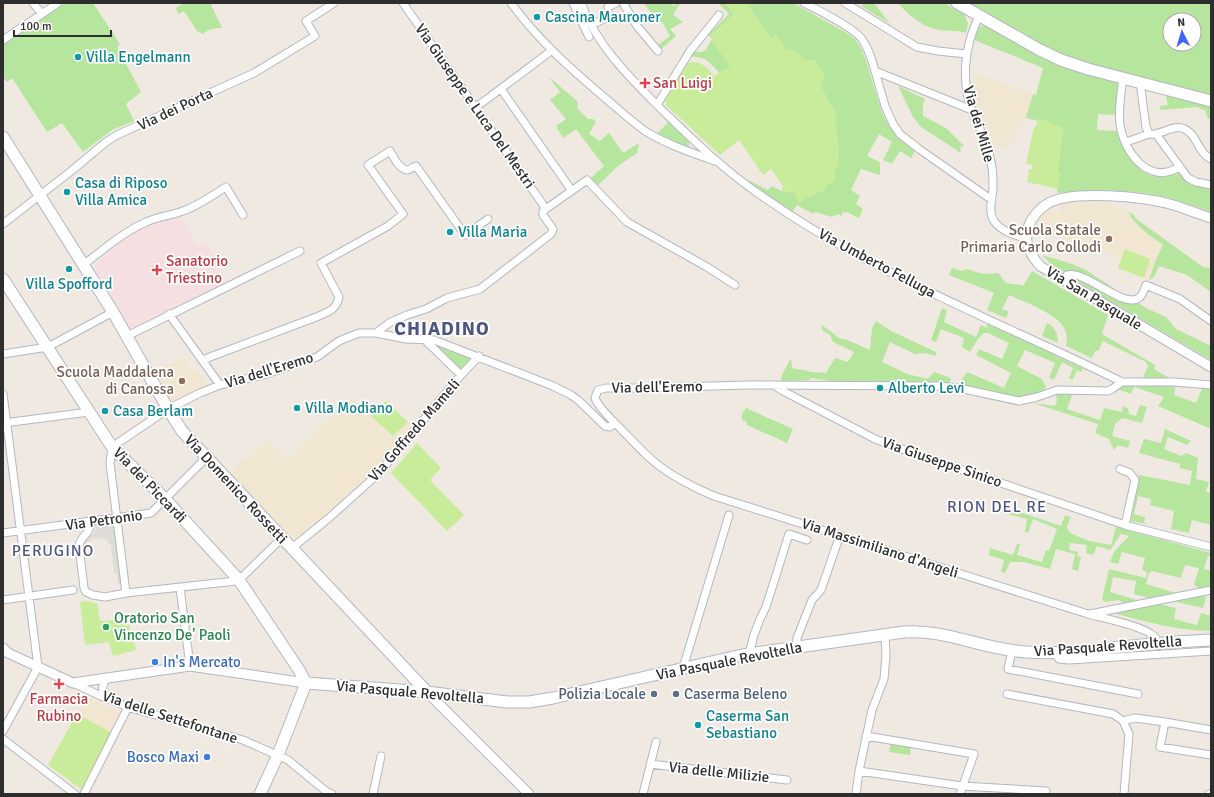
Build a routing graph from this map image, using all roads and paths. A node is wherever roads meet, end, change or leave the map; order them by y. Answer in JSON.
{"nodes":[{"id":1,"x":33,"y":3,"type":"edge"},
{"id":2,"x":58,"y":3,"type":"edge"},
{"id":3,"x":334,"y":3,"type":"edge"},
{"id":4,"x":403,"y":3,"type":"edge"},
{"id":5,"x":511,"y":3,"type":"edge"},
{"id":6,"x":573,"y":3,"type":"edge"},
{"id":7,"x":582,"y":3,"type":"edge"},
{"id":8,"x":616,"y":3,"type":"edge"},
{"id":9,"x":623,"y":3,"type":"edge"},
{"id":10,"x":804,"y":3,"type":"edge"},
{"id":11,"x":844,"y":3,"type":"edge"},
{"id":12,"x":957,"y":3,"type":"edge"},
{"id":13,"x":42,"y":14,"type":"junction"},
{"id":14,"x":719,"y":15,"type":"dead end"},
{"id":15,"x":979,"y":16,"type":"junction"},
{"id":16,"x":591,"y":25,"type":"junction"},
{"id":17,"x":589,"y":37,"type":"dead end"},
{"id":18,"x":3,"y":40,"type":"edge"},
{"id":19,"x":551,"y":50,"type":"junction"},
{"id":20,"x":658,"y":51,"type":"dead end"},
{"id":21,"x":966,"y":54,"type":"junction"},
{"id":22,"x":875,"y":71,"type":"junction"},
{"id":23,"x":1123,"y":78,"type":"junction"},
{"id":24,"x":1140,"y":82,"type":"junction"},
{"id":25,"x":501,"y":88,"type":"junction"},
{"id":26,"x":1211,"y":101,"type":"edge"},
{"id":27,"x":657,"y":104,"type":"junction"},
{"id":28,"x":475,"y":108,"type":"junction"},
{"id":29,"x":972,"y":110,"type":"junction"},
{"id":30,"x":1153,"y":134,"type":"junction"},
{"id":31,"x":3,"y":137,"type":"edge"},
{"id":32,"x":1126,"y":142,"type":"junction"},
{"id":33,"x":1211,"y":160,"type":"edge"},
{"id":34,"x":718,"y":162,"type":"junction"},
{"id":35,"x":1179,"y":167,"type":"junction"},
{"id":36,"x":1211,"y":185,"type":"edge"},
{"id":37,"x":572,"y":191,"type":"junction"},
{"id":38,"x":39,"y":195,"type":"junction"},
{"id":39,"x":992,"y":200,"type":"junction"},
{"id":40,"x":546,"y":209,"type":"junction"},
{"id":41,"x":244,"y":215,"type":"dead end"},
{"id":42,"x":1211,"y":218,"type":"edge"},
{"id":43,"x":488,"y":219,"type":"dead end"},
{"id":44,"x":3,"y":224,"type":"edge"},
{"id":45,"x":1026,"y":238,"type":"junction"},
{"id":46,"x":300,"y":251,"type":"dead end"},
{"id":47,"x":83,"y":265,"type":"junction"},
{"id":48,"x":3,"y":279,"type":"edge"},
{"id":49,"x":1064,"y":280,"type":"junction"},
{"id":50,"x":735,"y":285,"type":"dead end"},
{"id":51,"x":113,"y":312,"type":"junction"},
{"id":52,"x":169,"y":314,"type":"junction"},
{"id":53,"x":1211,"y":321,"type":"edge"},
{"id":54,"x":376,"y":333,"type":"junction"},
{"id":55,"x":127,"y":336,"type":"junction"},
{"id":56,"x":424,"y":339,"type":"junction"},
{"id":57,"x":48,"y":347,"type":"junction"},
{"id":58,"x":3,"y":354,"type":"edge"},
{"id":59,"x":479,"y":356,"type":"junction"},
{"id":60,"x":202,"y":360,"type":"junction"},
{"id":61,"x":1211,"y":367,"type":"edge"},
{"id":62,"x":461,"y":375,"type":"junction"},
{"id":63,"x":1122,"y":382,"type":"junction"},
{"id":64,"x":220,"y":385,"type":"junction"},
{"id":65,"x":774,"y":385,"type":"junction"},
{"id":66,"x":1211,"y":385,"type":"edge"},
{"id":67,"x":3,"y":394,"type":"edge"},
{"id":68,"x":168,"y":409,"type":"junction"},
{"id":69,"x":89,"y":412,"type":"junction"},
{"id":70,"x":5,"y":423,"type":"edge"},
{"id":71,"x":615,"y":423,"type":"junction"},
{"id":72,"x":112,"y":447,"type":"junction"},
{"id":73,"x":206,"y":458,"type":"junction"},
{"id":74,"x":1120,"y":469,"type":"dead end"},
{"id":75,"x":165,"y":499,"type":"junction"},
{"id":76,"x":729,"y":515,"type":"dead end"},
{"id":77,"x":117,"y":518,"type":"junction"},
{"id":78,"x":90,"y":522,"type":"junction"},
{"id":79,"x":1125,"y":525,"type":"junction"},
{"id":80,"x":21,"y":531,"type":"junction"},
{"id":81,"x":3,"y":533,"type":"edge"},
{"id":82,"x":840,"y":535,"type":"junction"},
{"id":83,"x":282,"y":538,"type":"junction"},
{"id":84,"x":807,"y":540,"type":"dead end"},
{"id":85,"x":1211,"y":546,"type":"edge"},
{"id":86,"x":292,"y":548,"type":"junction"},
{"id":87,"x":239,"y":580,"type":"junction"},
{"id":88,"x":180,"y":588,"type":"junction"},
{"id":89,"x":73,"y":590,"type":"dead end"},
{"id":90,"x":1211,"y":590,"type":"edge"},
{"id":91,"x":126,"y":593,"type":"junction"},
{"id":92,"x":29,"y":596,"type":"junction"},
{"id":93,"x":3,"y":600,"type":"edge"},
{"id":94,"x":1088,"y":614,"type":"junction"},
{"id":95,"x":885,"y":634,"type":"junction"},
{"id":96,"x":1211,"y":640,"type":"edge"},
{"id":97,"x":1158,"y":644,"type":"junction"},
{"id":98,"x":797,"y":647,"type":"junction"},
{"id":99,"x":3,"y":648,"type":"edge"},
{"id":100,"x":1012,"y":651,"type":"junction"},
{"id":101,"x":1053,"y":652,"type":"junction"},
{"id":102,"x":1209,"y":652,"type":"edge"},
{"id":103,"x":749,"y":654,"type":"junction"},
{"id":104,"x":190,"y":666,"type":"junction"},
{"id":105,"x":38,"y":667,"type":"junction"},
{"id":106,"x":404,"y":668,"type":"junction"},
{"id":107,"x":683,"y":668,"type":"junction"},
{"id":108,"x":106,"y":679,"type":"junction"},
{"id":109,"x":73,"y":683,"type":"junction"},
{"id":110,"x":306,"y":683,"type":"junction"},
{"id":111,"x":395,"y":689,"type":"junction"},
{"id":112,"x":427,"y":692,"type":"junction"},
{"id":113,"x":1007,"y":694,"type":"dead end"},
{"id":114,"x":1138,"y":694,"type":"dead end"},
{"id":115,"x":105,"y":698,"type":"junction"},
{"id":116,"x":128,"y":707,"type":"junction"},
{"id":117,"x":1124,"y":721,"type":"junction"},
{"id":118,"x":1165,"y":722,"type":"junction"},
{"id":119,"x":1211,"y":730,"type":"edge"},
{"id":120,"x":3,"y":731,"type":"edge"},
{"id":121,"x":866,"y":736,"type":"junction"},
{"id":122,"x":3,"y":739,"type":"edge"},
{"id":123,"x":656,"y":742,"type":"dead end"},
{"id":124,"x":278,"y":755,"type":"junction"},
{"id":125,"x":1211,"y":755,"type":"edge"},
{"id":126,"x":381,"y":756,"type":"dead end"},
{"id":127,"x":650,"y":764,"type":"junction"},
{"id":128,"x":859,"y":771,"type":"junction"},
{"id":129,"x":787,"y":780,"type":"dead end"},
{"id":130,"x":962,"y":786,"type":"junction"},
{"id":131,"x":1046,"y":791,"type":"dead end"},
{"id":132,"x":328,"y":793,"type":"edge"},
{"id":133,"x":75,"y":794,"type":"edge"},
{"id":134,"x":84,"y":794,"type":"edge"},
{"id":135,"x":260,"y":794,"type":"edge"},
{"id":136,"x":373,"y":794,"type":"edge"},
{"id":137,"x":529,"y":794,"type":"edge"},
{"id":138,"x":643,"y":794,"type":"edge"},
{"id":139,"x":856,"y":794,"type":"edge"},
{"id":140,"x":960,"y":794,"type":"edge"},
{"id":141,"x":1124,"y":794,"type":"edge"}],
"edges":[{"from":1,"to":13,"type":"street"},
{"from":2,"to":13,"type":"street"},
{"from":3,"to":38,"type":"street","name":"Via dei Porta"},
{"from":4,"to":28,"type":"street","name":"Via Giuseppe e Luca Del Mestri"},
{"from":5,"to":19,"type":"street"},
{"from":6,"to":17,"type":"street"},
{"from":7,"to":16,"type":"street","name":"Via Umberto Felluga"},
{"from":8,"to":16,"type":"street"},
{"from":9,"to":20,"type":"street"},
{"from":10,"to":22,"type":"street"},
{"from":11,"to":21,"type":"street"},
{"from":12,"to":15,"type":"main road"},
{"from":13,"to":18,"type":"street"},
{"from":14,"to":27,"type":"street"},
{"from":15,"to":21,"type":"street","name":"Via dei Mille"},
{"from":15,"to":23,"type":"main road"},
{"from":16,"to":27,"type":"street","name":"Via Umberto Felluga"},
{"from":19,"to":25,"type":"street"},
{"from":19,"to":34,"type":"street"},
{"from":21,"to":29,"type":"street","name":"Via dei Mille"},
{"from":22,"to":29,"type":"street"},
{"from":22,"to":39,"type":"street"},
{"from":23,"to":24,"type":"main road"},
{"from":23,"to":32,"type":"street"},
{"from":24,"to":26,"type":"main road"},
{"from":24,"to":30,"type":"street"},
{"from":25,"to":28,"type":"street"},
{"from":25,"to":37,"type":"street"},
{"from":27,"to":34,"type":"street","name":"Via Umberto Felluga"},
{"from":28,"to":40,"type":"street","name":"Via Giuseppe e Luca Del Mestri"},
{"from":29,"to":39,"type":"street","name":"Via dei Mille"},
{"from":30,"to":32,"type":"street"},
{"from":30,"to":33,"type":"street"},
{"from":30,"to":35,"type":"street"},
{"from":31,"to":38,"type":"main road","name":"Via Domenico Rossetti"},
{"from":32,"to":35,"type":"street"},
{"from":34,"to":63,"type":"street","name":"Via Umberto Felluga"},
{"from":35,"to":36,"type":"street"},
{"from":37,"to":40,"type":"street"},
{"from":37,"to":50,"type":"street"},
{"from":38,"to":44,"type":"street","name":"Via dei Porta"},
{"from":38,"to":47,"type":"main road","name":"Via Domenico Rossetti"},
{"from":39,"to":45,"type":"street","name":"Via dei Mille"},
{"from":40,"to":54,"type":"street"},
{"from":41,"to":47,"type":"street"},
{"from":42,"to":45,"type":"street"},
{"from":43,"to":60,"type":"street"},
{"from":45,"to":49,"type":"street","name":"Via San Pasquale"},
{"from":46,"to":52,"type":"street"},
{"from":47,"to":51,"type":"main road","name":"Via Domenico Rossetti"},
{"from":48,"to":57,"type":"main road","name":"Via dei Piccardi"},
{"from":49,"to":53,"type":"street"},
{"from":49,"to":61,"type":"street","name":"Via San Pasquale"},
{"from":51,"to":55,"type":"main road","name":"Via Domenico Rossetti"},
{"from":51,"to":57,"type":"street"},
{"from":52,"to":55,"type":"street"},
{"from":52,"to":60,"type":"street"},
{"from":54,"to":56,"type":"street","name":"Via dell'Eremo"},
{"from":54,"to":64,"type":"street","name":"Via dell'Eremo"},
{"from":55,"to":68,"type":"main road","name":"Via Domenico Rossetti"},
{"from":56,"to":59,"type":"street","name":"Via dell'Eremo"},
{"from":56,"to":62,"type":"street"},
{"from":57,"to":58,"type":"street"},
{"from":57,"to":69,"type":"main road","name":"Via dei Piccardi"},
{"from":59,"to":62,"type":"street","name":"Via Goffredo Mameli"},
{"from":59,"to":71,"type":"street","name":"Via dell'Eremo"},
{"from":60,"to":64,"type":"street"},
{"from":62,"to":86,"type":"street","name":"Via Goffredo Mameli"},
{"from":63,"to":65,"type":"street","name":"Via dell'Eremo"},
{"from":63,"to":66,"type":"street","name":"Via dell'Eremo"},
{"from":64,"to":68,"type":"street","name":"Via dell'Eremo"},
{"from":65,"to":71,"type":"street","name":"Via dell'Eremo"},
{"from":65,"to":79,"type":"street","name":"Via Giuseppe Sinico"},
{"from":67,"to":70,"type":"street"},
{"from":68,"to":72,"type":"street","name":"Via dell'Eremo"},
{"from":68,"to":73,"type":"main road","name":"Via Domenico Rossetti"},
{"from":69,"to":70,"type":"street"},
{"from":69,"to":72,"type":"main road","name":"Via dei Piccardi"},
{"from":70,"to":80,"type":"street"},
{"from":71,"to":82,"type":"street","name":"Via Massimiliano d'Angeli"},
{"from":72,"to":75,"type":"main road","name":"Via dei Piccardi"},
{"from":72,"to":77,"type":"street"},
{"from":73,"to":75,"type":"street","name":"Via Petronio"},
{"from":73,"to":83,"type":"main road","name":"Via Domenico Rossetti"},
{"from":74,"to":79,"type":"street"},
{"from":75,"to":77,"type":"street","name":"Via Petronio"},
{"from":75,"to":87,"type":"main road","name":"Via dei Piccardi"},
{"from":76,"to":107,"type":"street"},
{"from":77,"to":78,"type":"street","name":"Via Petronio"},
{"from":77,"to":91,"type":"street"},
{"from":78,"to":80,"type":"street","name":"Via Petronio"},
{"from":78,"to":91,"type":"street"},
{"from":79,"to":85,"type":"street","name":"Via Giuseppe Sinico"},
{"from":80,"to":81,"type":"street","name":"Via Petronio"},
{"from":80,"to":92,"type":"street"},
{"from":82,"to":94,"type":"street","name":"Via Massimiliano d'Angeli"},
{"from":82,"to":98,"type":"street"},
{"from":83,"to":86,"type":"main road","name":"Via Domenico Rossetti"},
{"from":83,"to":87,"type":"street"},
{"from":84,"to":103,"type":"street"},
{"from":86,"to":106,"type":"main road","name":"Via Domenico Rossetti"},
{"from":87,"to":88,"type":"street"},
{"from":87,"to":110,"type":"main road","name":"Via dei Piccardi"},
{"from":88,"to":91,"type":"street"},
{"from":88,"to":104,"type":"street"},
{"from":89,"to":92,"type":"street"},
{"from":90,"to":94,"type":"street"},
{"from":92,"to":93,"type":"street"},
{"from":92,"to":105,"type":"street"},
{"from":94,"to":97,"type":"street","name":"Via Massimiliano d'Angeli"},
{"from":95,"to":98,"type":"main road","name":"Via Pasquale Revoltella"},
{"from":95,"to":100,"type":"main road","name":"Via Pasquale Revoltella"},
{"from":95,"to":121,"type":"street"},
{"from":96,"to":97,"type":"main road","name":"Via Pasquale Revoltella"},
{"from":97,"to":101,"type":"main road","name":"Via Pasquale Revoltella"},
{"from":98,"to":103,"type":"main road","name":"Via Pasquale Revoltella"},
{"from":99,"to":105,"type":"street","name":"Via delle Settefontane"},
{"from":100,"to":101,"type":"main road","name":"Via Pasquale Revoltella"},
{"from":100,"to":114,"type":"street"},
{"from":101,"to":102,"type":"street"},
{"from":103,"to":107,"type":"main road","name":"Via Pasquale Revoltella"},
{"from":104,"to":108,"type":"street","name":"Via Pasquale Revoltella"},
{"from":104,"to":110,"type":"street","name":"Via Pasquale Revoltella"},
{"from":105,"to":109,"type":"street","name":"Via delle Settefontane"},
{"from":105,"to":120,"type":"street"},
{"from":106,"to":111,"type":"main road"},
{"from":106,"to":112,"type":"main road","name":"Via Domenico Rossetti"},
{"from":107,"to":112,"type":"main road","name":"Via Pasquale Revoltella"},
{"from":108,"to":109,"type":"street","name":"Via Pasquale Revoltella"},
{"from":108,"to":115,"type":"street"},
{"from":109,"to":115,"type":"street","name":"Via delle Settefontane"},
{"from":110,"to":111,"type":"main road","name":"Via Pasquale Revoltella"},
{"from":110,"to":124,"type":"main road"},
{"from":111,"to":112,"type":"main road","name":"Via Pasquale Revoltella"},
{"from":112,"to":137,"type":"street","name":"Via Domenico Rossetti"},
{"from":113,"to":117,"type":"street"},
{"from":115,"to":116,"type":"street","name":"Via delle Settefontane"},
{"from":116,"to":124,"type":"street","name":"Via delle Settefontane"},
{"from":116,"to":134,"type":"street"},
{"from":117,"to":118,"type":"street"},
{"from":117,"to":141,"type":"street"},
{"from":118,"to":119,"type":"street"},
{"from":118,"to":125,"type":"street"},
{"from":121,"to":128,"type":"street"},
{"from":121,"to":130,"type":"street"},
{"from":122,"to":133,"type":"street"},
{"from":123,"to":127,"type":"street","name":"Via delle Milizie"},
{"from":124,"to":132,"type":"street","name":"Via delle Settefontane"},
{"from":124,"to":135,"type":"main road"},
{"from":126,"to":136,"type":"street"},
{"from":127,"to":129,"type":"street","name":"Via delle Milizie"},
{"from":127,"to":138,"type":"street","name":"Via delle Milizie"},
{"from":128,"to":130,"type":"street"},
{"from":128,"to":139,"type":"street"},
{"from":130,"to":131,"type":"street"},
{"from":130,"to":140,"type":"street"}]}
